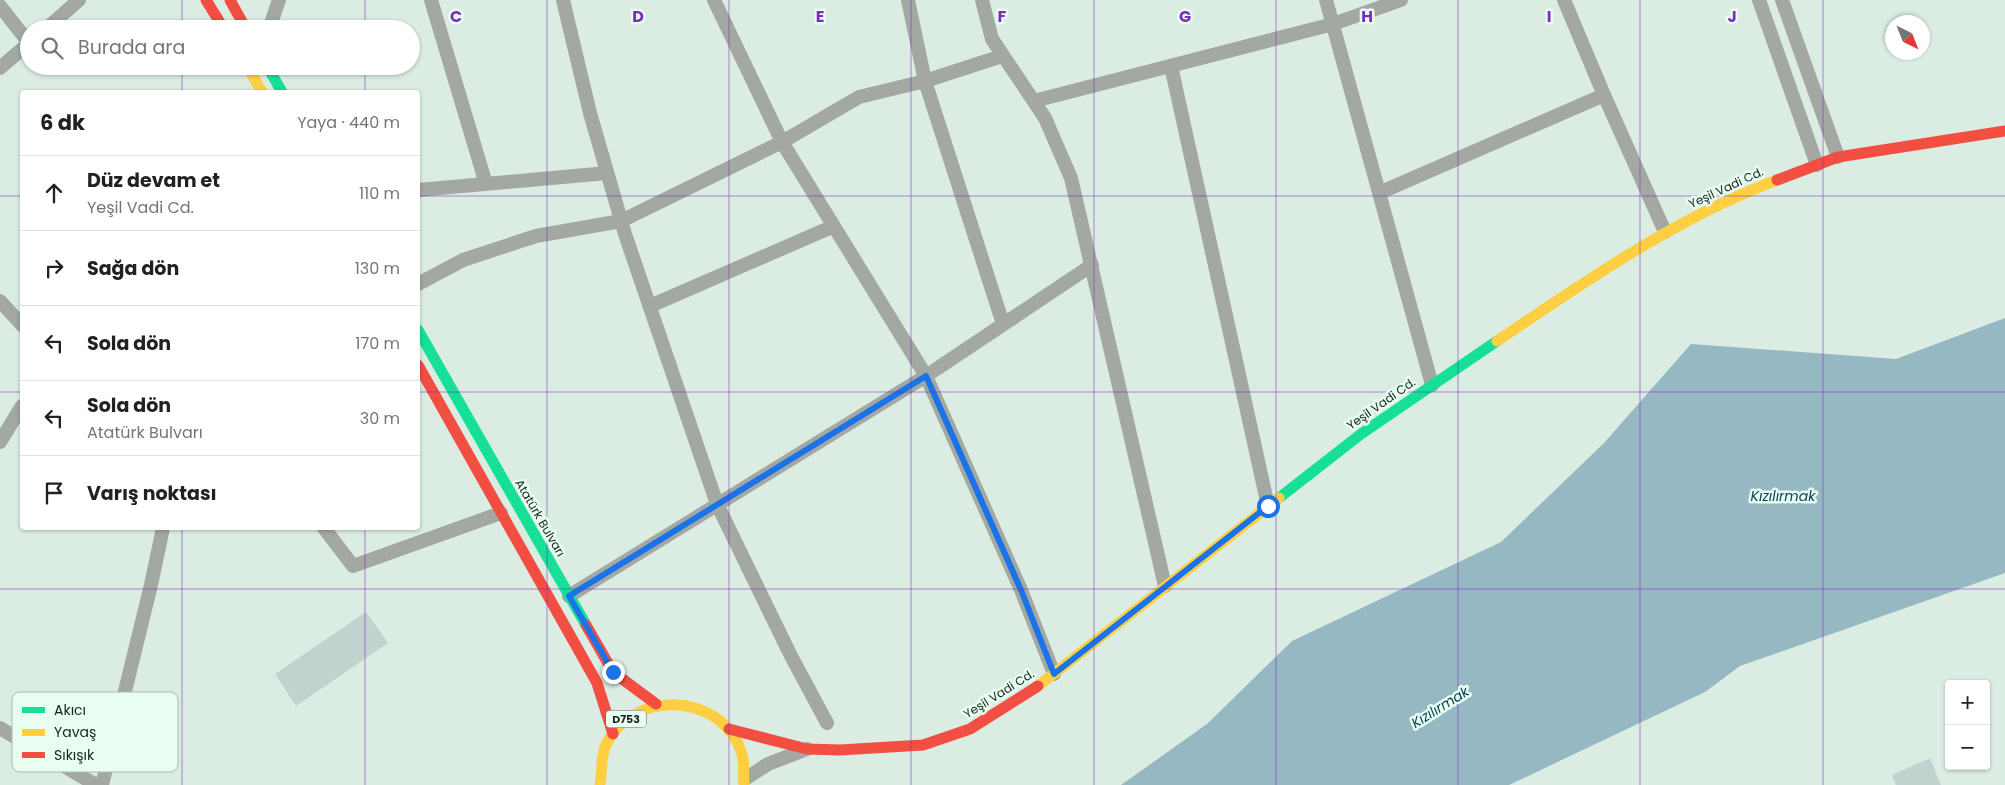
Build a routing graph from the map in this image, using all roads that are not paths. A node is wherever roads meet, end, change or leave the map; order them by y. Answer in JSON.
{"nodes":[{"id":1,"x":79,"y":0,"type":"edge"},
{"id":2,"x":206,"y":0,"type":"edge"},
{"id":3,"x":230,"y":0,"type":"edge"},
{"id":4,"x":279,"y":0,"type":"edge"},
{"id":5,"x":431,"y":0,"type":"edge"},
{"id":6,"x":563,"y":0,"type":"edge"},
{"id":7,"x":714,"y":0,"type":"edge"},
{"id":8,"x":908,"y":0,"type":"edge"},
{"id":9,"x":982,"y":0,"type":"edge"},
{"id":10,"x":1326,"y":0,"type":"edge"},
{"id":11,"x":1401,"y":0,"type":"edge"},
{"id":12,"x":1564,"y":0,"type":"edge"},
{"id":13,"x":1759,"y":0,"type":"edge"},
{"id":14,"x":1782,"y":0,"type":"edge"},
{"id":15,"x":0,"y":6,"type":"edge"},
{"id":16,"x":56,"y":20,"type":"edge"},
{"id":17,"x":218,"y":20,"type":"edge"},
{"id":18,"x":241,"y":20,"type":"edge"},
{"id":19,"x":272,"y":20,"type":"edge"},
{"id":20,"x":1333,"y":24,"type":"junction"},
{"id":21,"x":20,"y":32,"type":"edge"},
{"id":22,"x":20,"y":51,"type":"edge"},
{"id":23,"x":1002,"y":56,"type":"junction"},
{"id":24,"x":1171,"y":66,"type":"junction"},
{"id":25,"x":0,"y":68,"type":"edge"},
{"id":26,"x":252,"y":75,"type":"edge"},
{"id":27,"x":273,"y":75,"type":"edge"},
{"id":28,"x":925,"y":81,"type":"junction"},
{"id":29,"x":261,"y":90,"type":"edge"},
{"id":30,"x":281,"y":90,"type":"edge"},
{"id":31,"x":1604,"y":95,"type":"junction"},
{"id":32,"x":1034,"y":101,"type":"junction"},
{"id":33,"x":2005,"y":131,"type":"edge"},
{"id":34,"x":782,"y":142,"type":"junction"},
{"id":35,"x":1838,"y":157,"type":"junction"},
{"id":36,"x":1817,"y":165,"type":"junction"},
{"id":37,"x":607,"y":174,"type":"junction"},
{"id":38,"x":486,"y":184,"type":"junction"},
{"id":39,"x":420,"y":190,"type":"edge"},
{"id":40,"x":1379,"y":193,"type":"junction"},
{"id":41,"x":621,"y":221,"type":"junction"},
{"id":42,"x":834,"y":226,"type":"junction"},
{"id":43,"x":1665,"y":232,"type":"junction"},
{"id":44,"x":1092,"y":265,"type":"junction"},
{"id":45,"x":420,"y":283,"type":"edge"},
{"id":46,"x":0,"y":302,"type":"edge"},
{"id":47,"x":650,"y":306,"type":"junction"},
{"id":48,"x":20,"y":323,"type":"edge"},
{"id":49,"x":1003,"y":324,"type":"junction"},
{"id":50,"x":420,"y":334,"type":"edge"},
{"id":51,"x":420,"y":369,"type":"edge"},
{"id":52,"x":926,"y":376,"type":"junction"},
{"id":53,"x":1432,"y":385,"type":"junction"},
{"id":54,"x":20,"y":409,"type":"edge"},
{"id":55,"x":0,"y":442,"type":"edge"},
{"id":56,"x":717,"y":504,"type":"junction"},
{"id":57,"x":1268,"y":506,"type":"junction"},
{"id":58,"x":501,"y":513,"type":"junction"},
{"id":59,"x":163,"y":530,"type":"edge"},
{"id":60,"x":326,"y":530,"type":"edge"},
{"id":61,"x":1165,"y":586,"type":"junction"},
{"id":62,"x":569,"y":596,"type":"junction"},
{"id":63,"x":1054,"y":674,"type":"junction"},
{"id":64,"x":125,"y":692,"type":"edge"},
{"id":65,"x":656,"y":704,"type":"junction"},
{"id":66,"x":826,"y":723,"type":"dead end"},
{"id":67,"x":0,"y":728,"type":"edge"},
{"id":68,"x":729,"y":729,"type":"junction"},
{"id":69,"x":613,"y":734,"type":"junction"},
{"id":70,"x":12,"y":735,"type":"edge"},
{"id":71,"x":807,"y":749,"type":"junction"},
{"id":72,"x":600,"y":771,"type":"junction"},
{"id":73,"x":74,"y":772,"type":"edge"},
{"id":74,"x":105,"y":772,"type":"edge"},
{"id":75,"x":587,"y":780,"type":"dead end"},
{"id":76,"x":744,"y":782,"type":"edge"},
{"id":77,"x":96,"y":785,"type":"edge"},
{"id":78,"x":102,"y":785,"type":"edge"},
{"id":79,"x":600,"y":785,"type":"edge"}],
"edges":[{"from":1,"to":16,"type":"street"},
{"from":2,"to":17,"type":"main road"},
{"from":3,"to":18,"type":"main road"},
{"from":4,"to":19,"type":"street"},
{"from":5,"to":38,"type":"street"},
{"from":6,"to":37,"type":"street"},
{"from":7,"to":34,"type":"street"},
{"from":8,"to":28,"type":"street"},
{"from":9,"to":23,"type":"street"},
{"from":10,"to":20,"type":"street"},
{"from":11,"to":20,"type":"street"},
{"from":12,"to":31,"type":"street"},
{"from":13,"to":36,"type":"street"},
{"from":14,"to":35,"type":"street"},
{"from":15,"to":21,"type":"street"},
{"from":20,"to":24,"type":"street"},
{"from":20,"to":40,"type":"street"},
{"from":22,"to":25,"type":"street"},
{"from":23,"to":28,"type":"street"},
{"from":23,"to":32,"type":"street"},
{"from":24,"to":32,"type":"street"},
{"from":24,"to":57,"type":"street"},
{"from":26,"to":29,"type":"main road"},
{"from":27,"to":30,"type":"main road"},
{"from":28,"to":34,"type":"street"},
{"from":28,"to":49,"type":"street"},
{"from":31,"to":40,"type":"street"},
{"from":31,"to":43,"type":"street"},
{"from":32,"to":44,"type":"street"},
{"from":33,"to":35,"type":"main road","name":"Yeşil Vadi Cd."},
{"from":34,"to":41,"type":"street"},
{"from":34,"to":42,"type":"street"},
{"from":35,"to":36,"type":"main road","name":"Yeşil Vadi Cd."},
{"from":36,"to":43,"type":"main road","name":"Yeşil Vadi Cd."},
{"from":37,"to":38,"type":"street"},
{"from":37,"to":41,"type":"street"},
{"from":38,"to":39,"type":"street"},
{"from":40,"to":53,"type":"street"},
{"from":41,"to":45,"type":"street"},
{"from":41,"to":47,"type":"street"},
{"from":42,"to":47,"type":"street"},
{"from":42,"to":52,"type":"street"},
{"from":43,"to":53,"type":"main road","name":"Yeşil Vadi Cd."},
{"from":44,"to":49,"type":"street"},
{"from":44,"to":61,"type":"street"},
{"from":46,"to":48,"type":"street"},
{"from":47,"to":56,"type":"street"},
{"from":49,"to":52,"type":"street"},
{"from":50,"to":62,"type":"main road","name":"Atatürk Bulvarı"},
{"from":51,"to":58,"type":"main road"},
{"from":52,"to":56,"type":"street"},
{"from":52,"to":63,"type":"street"},
{"from":53,"to":57,"type":"main road","name":"Yeşil Vadi Cd."},
{"from":54,"to":55,"type":"street"},
{"from":56,"to":62,"type":"street"},
{"from":56,"to":66,"type":"street"},
{"from":57,"to":61,"type":"main road","name":"Yeşil Vadi Cd."},
{"from":58,"to":60,"type":"street"},
{"from":58,"to":69,"type":"main road"},
{"from":59,"to":64,"type":"street"},
{"from":61,"to":63,"type":"main road","name":"Yeşil Vadi Cd."},
{"from":62,"to":65,"type":"main road","name":"Atatürk Bulvarı"},
{"from":63,"to":71,"type":"main road","name":"Yeşil Vadi Cd."},
{"from":65,"to":68,"type":"main road","number":"D753"},
{"from":65,"to":69,"type":"main road","number":"D753"},
{"from":67,"to":70,"type":"street"},
{"from":68,"to":71,"type":"main road","name":"Yeşil Vadi Cd."},
{"from":68,"to":76,"type":"main road","number":"D753"},
{"from":69,"to":72,"type":"main road","number":"D753"},
{"from":71,"to":76,"type":"street"},
{"from":72,"to":75,"type":"main road"},
{"from":72,"to":79,"type":"main road","number":"D753"},
{"from":73,"to":77,"type":"street"},
{"from":74,"to":78,"type":"street"}]}
